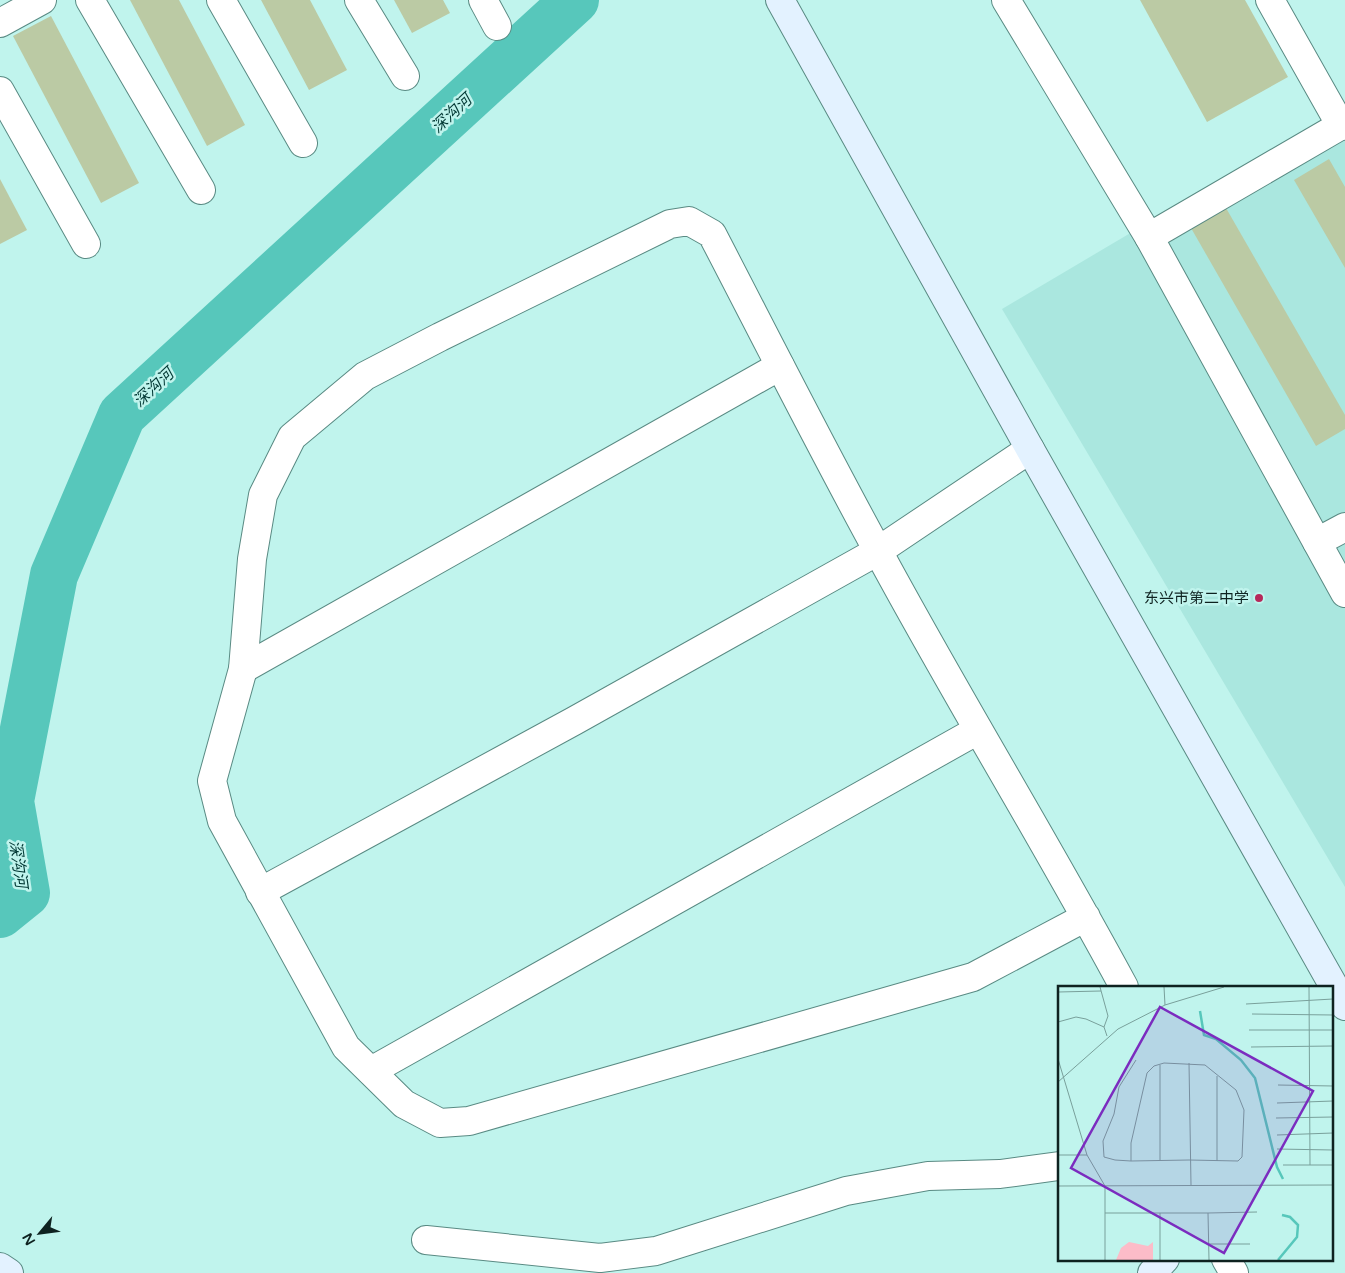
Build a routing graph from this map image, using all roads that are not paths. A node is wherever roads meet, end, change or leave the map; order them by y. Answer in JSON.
{"nodes":[{"id":1,"x":42,"y":0,"type":"edge"},
{"id":2,"x":90,"y":0,"type":"edge"},
{"id":3,"x":221,"y":0,"type":"edge"},
{"id":4,"x":359,"y":0,"type":"edge"},
{"id":5,"x":483,"y":0,"type":"edge"},
{"id":6,"x":780,"y":0,"type":"edge"},
{"id":7,"x":1006,"y":0,"type":"edge"},
{"id":8,"x":1270,"y":0,"type":"edge"},
{"id":9,"x":0,"y":23,"type":"edge"},
{"id":10,"x":497,"y":26,"type":"dead end"},
{"id":11,"x":405,"y":76,"type":"dead end"},
{"id":12,"x":0,"y":91,"type":"edge"},
{"id":13,"x":1343,"y":124,"type":"edge"},
{"id":14,"x":303,"y":143,"type":"dead end"},
{"id":15,"x":201,"y":190,"type":"dead end"},
{"id":16,"x":1149,"y":237,"type":"junction"},
{"id":17,"x":86,"y":244,"type":"dead end"},
{"id":18,"x":780,"y":366,"type":"junction"},
{"id":19,"x":1030,"y":449,"type":"junction"},
{"id":20,"x":1345,"y":527,"type":"edge"},
{"id":21,"x":1317,"y":542,"type":"junction"},
{"id":22,"x":878,"y":551,"type":"junction"},
{"id":23,"x":1345,"y":593,"type":"edge"},
{"id":24,"x":243,"y":669,"type":"junction"},
{"id":25,"x":978,"y":730,"type":"junction"},
{"id":26,"x":260,"y":892,"type":"junction"},
{"id":27,"x":1086,"y":917,"type":"junction"},
{"id":28,"x":1123,"y":986,"type":"edge"},
{"id":29,"x":1340,"y":998,"type":"edge"},
{"id":30,"x":371,"y":1071,"type":"junction"},
{"id":31,"x":1058,"y":1166,"type":"edge"},
{"id":32,"x":426,"y":1240,"type":"dead end"},
{"id":33,"x":1164,"y":1260,"type":"edge"},
{"id":34,"x":1227,"y":1260,"type":"edge"},
{"id":35,"x":0,"y":1266,"type":"edge"},
{"id":36,"x":8,"y":1273,"type":"edge"},
{"id":37,"x":1152,"y":1273,"type":"edge"},
{"id":38,"x":1234,"y":1273,"type":"edge"}],
"edges":[{"from":1,"to":9,"type":"street"},
{"from":2,"to":15,"type":"street"},
{"from":3,"to":14,"type":"street"},
{"from":4,"to":11,"type":"street"},
{"from":5,"to":10,"type":"street"},
{"from":6,"to":19,"type":"main road"},
{"from":7,"to":16,"type":"street"},
{"from":8,"to":13,"type":"street"},
{"from":12,"to":17,"type":"street"},
{"from":13,"to":16,"type":"street"},
{"from":16,"to":21,"type":"street"},
{"from":18,"to":22,"type":"street"},
{"from":18,"to":24,"type":"street"},
{"from":18,"to":24,"type":"street"},
{"from":19,"to":22,"type":"street"},
{"from":19,"to":29,"type":"main road"},
{"from":20,"to":21,"type":"street"},
{"from":21,"to":23,"type":"street"},
{"from":22,"to":25,"type":"street"},
{"from":22,"to":26,"type":"street"},
{"from":24,"to":26,"type":"street"},
{"from":25,"to":27,"type":"street"},
{"from":25,"to":30,"type":"street"},
{"from":26,"to":30,"type":"street"},
{"from":27,"to":28,"type":"street"},
{"from":27,"to":30,"type":"street"},
{"from":31,"to":32,"type":"street"},
{"from":33,"to":37,"type":"main road"},
{"from":34,"to":38,"type":"street"},
{"from":35,"to":36,"type":"main road"}]}
